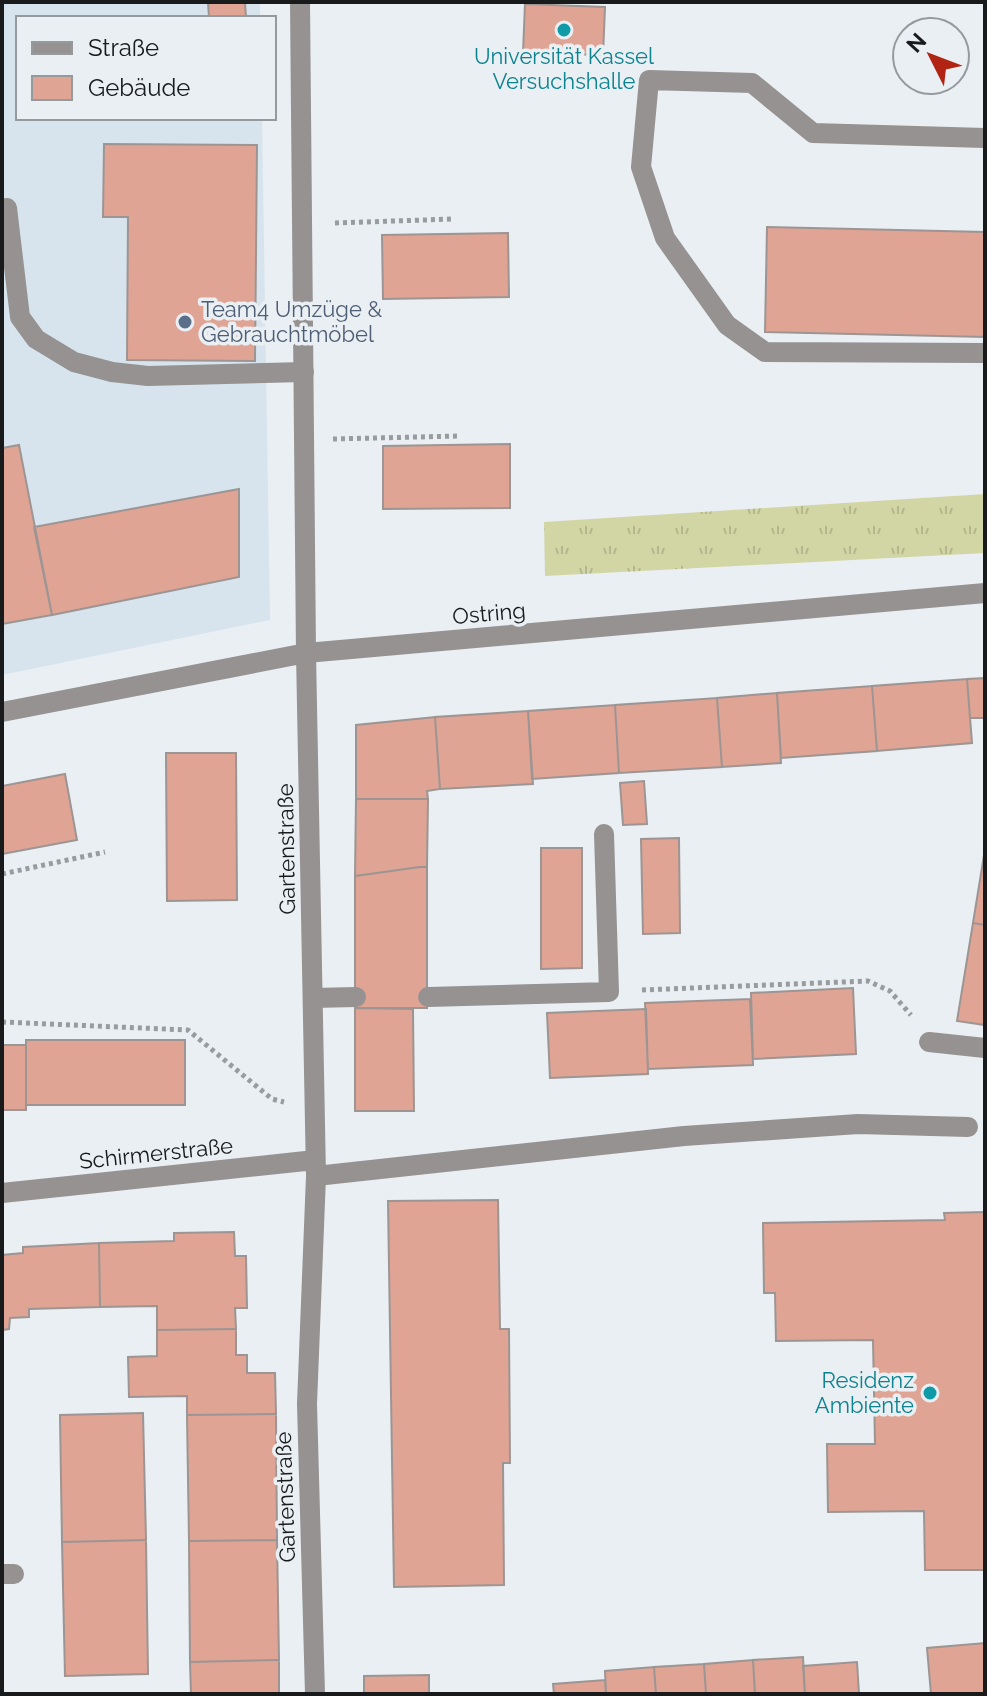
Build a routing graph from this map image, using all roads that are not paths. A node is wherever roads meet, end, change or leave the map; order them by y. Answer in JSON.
{"nodes":[{"id":1,"x":300,"y":2,"type":"edge"},
{"id":2,"x":985,"y":138,"type":"edge"},
{"id":3,"x":7,"y":208,"type":"dead end"},
{"id":4,"x":985,"y":353,"type":"edge"},
{"id":5,"x":304,"y":372,"type":"junction"},
{"id":6,"x":985,"y":593,"type":"edge"},
{"id":7,"x":306,"y":653,"type":"junction"},
{"id":8,"x":2,"y":712,"type":"edge"},
{"id":9,"x":604,"y":834,"type":"dead end"},
{"id":10,"x":356,"y":997,"type":"dead end"},
{"id":11,"x":428,"y":997,"type":"dead end"},
{"id":12,"x":313,"y":998,"type":"junction"},
{"id":13,"x":929,"y":1042,"type":"road end"},
{"id":14,"x":985,"y":1048,"type":"edge"},
{"id":15,"x":968,"y":1127,"type":"dead end"},
{"id":16,"x":315,"y":1168,"type":"junction"},
{"id":17,"x":2,"y":1193,"type":"edge"},
{"id":18,"x":315,"y":1694,"type":"edge"}],
"edges":[{"from":1,"to":5,"type":"street","name":"Gartenstraße"},
{"from":2,"to":4,"type":"street"},
{"from":3,"to":5,"type":"street"},
{"from":5,"to":7,"type":"street","name":"Gartenstraße"},
{"from":6,"to":7,"type":"street","name":"Ostring"},
{"from":7,"to":8,"type":"street","name":"Ostring"},
{"from":7,"to":12,"type":"street","name":"Gartenstraße"},
{"from":9,"to":11,"type":"street"},
{"from":10,"to":12,"type":"street"},
{"from":12,"to":16,"type":"street","name":"Gartenstraße"},
{"from":13,"to":14,"type":"street"},
{"from":15,"to":16,"type":"street","name":"Schirmerstraße"},
{"from":16,"to":17,"type":"street","name":"Schirmerstraße"},
{"from":16,"to":18,"type":"street","name":"Gartenstraße"}]}
